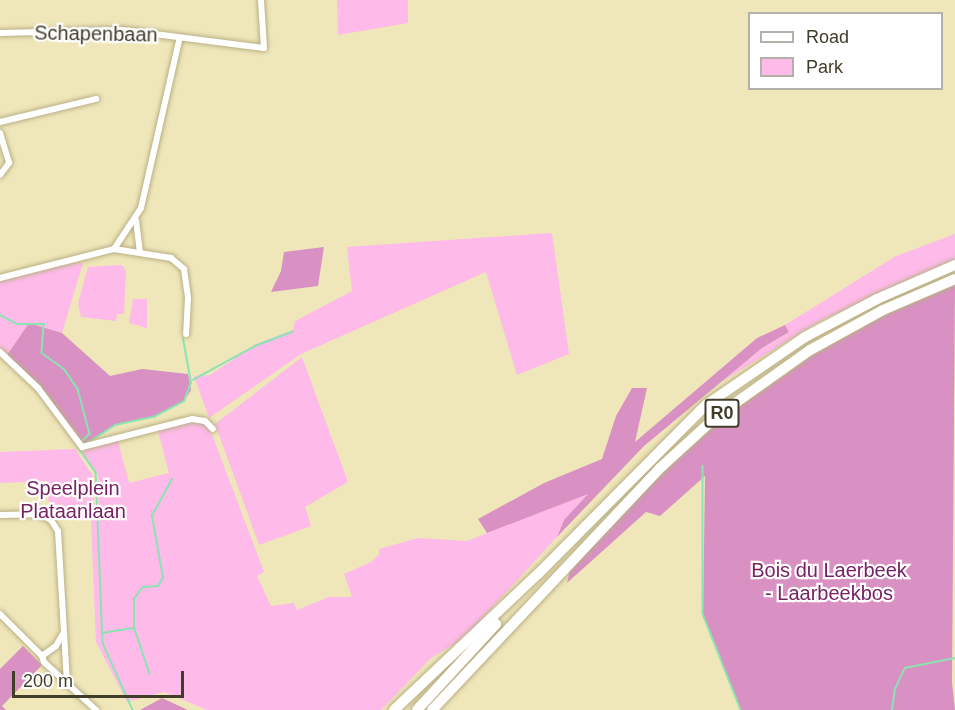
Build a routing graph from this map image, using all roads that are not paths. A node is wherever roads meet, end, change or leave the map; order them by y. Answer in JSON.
{"nodes":[{"id":1,"x":261,"y":0,"type":"edge"},
{"id":2,"x":0,"y":33,"type":"edge"},
{"id":3,"x":180,"y":37,"type":"junction"},
{"id":4,"x":96,"y":99,"type":"dead end"},
{"id":5,"x":0,"y":122,"type":"edge"},
{"id":6,"x":0,"y":134,"type":"edge"},
{"id":7,"x":0,"y":174,"type":"edge"},
{"id":8,"x":136,"y":220,"type":"junction"},
{"id":9,"x":114,"y":249,"type":"junction"},
{"id":10,"x":140,"y":251,"type":"junction"},
{"id":11,"x":955,"y":265,"type":"edge"},
{"id":12,"x":0,"y":278,"type":"edge"},
{"id":13,"x":955,"y":279,"type":"edge"},
{"id":14,"x":186,"y":334,"type":"dead end"},
{"id":15,"x":0,"y":352,"type":"edge"},
{"id":16,"x":213,"y":429,"type":"dead end"},
{"id":17,"x":0,"y":515,"type":"edge"},
{"id":18,"x":538,"y":574,"type":"junction"},
{"id":19,"x":0,"y":614,"type":"edge"},
{"id":20,"x":62,"y":635,"type":"junction"},
{"id":21,"x":42,"y":656,"type":"junction"},
{"id":22,"x":67,"y":681,"type":"junction"},
{"id":23,"x":96,"y":710,"type":"edge"},
{"id":24,"x":394,"y":710,"type":"edge"},
{"id":25,"x":417,"y":710,"type":"edge"},
{"id":26,"x":432,"y":710,"type":"edge"}],
"edges":[{"from":1,"to":3,"type":"street","name":"Schapenbaan"},
{"from":2,"to":3,"type":"street","name":"Schapenbaan"},
{"from":3,"to":8,"type":"street"},
{"from":4,"to":5,"type":"street"},
{"from":6,"to":7,"type":"street"},
{"from":8,"to":9,"type":"street"},
{"from":8,"to":10,"type":"street"},
{"from":9,"to":10,"type":"street"},
{"from":9,"to":12,"type":"street"},
{"from":10,"to":14,"type":"street"},
{"from":11,"to":18,"type":"highway","number":"R0"},
{"from":13,"to":26,"type":"highway","number":"R0"},
{"from":15,"to":16,"type":"street"},
{"from":17,"to":20,"type":"street"},
{"from":18,"to":24,"type":"highway"},
{"from":18,"to":25,"type":"highway","number":"R0"},
{"from":19,"to":21,"type":"street"},
{"from":20,"to":21,"type":"street"},
{"from":20,"to":22,"type":"street"},
{"from":21,"to":22,"type":"street"},
{"from":22,"to":23,"type":"street"}]}
